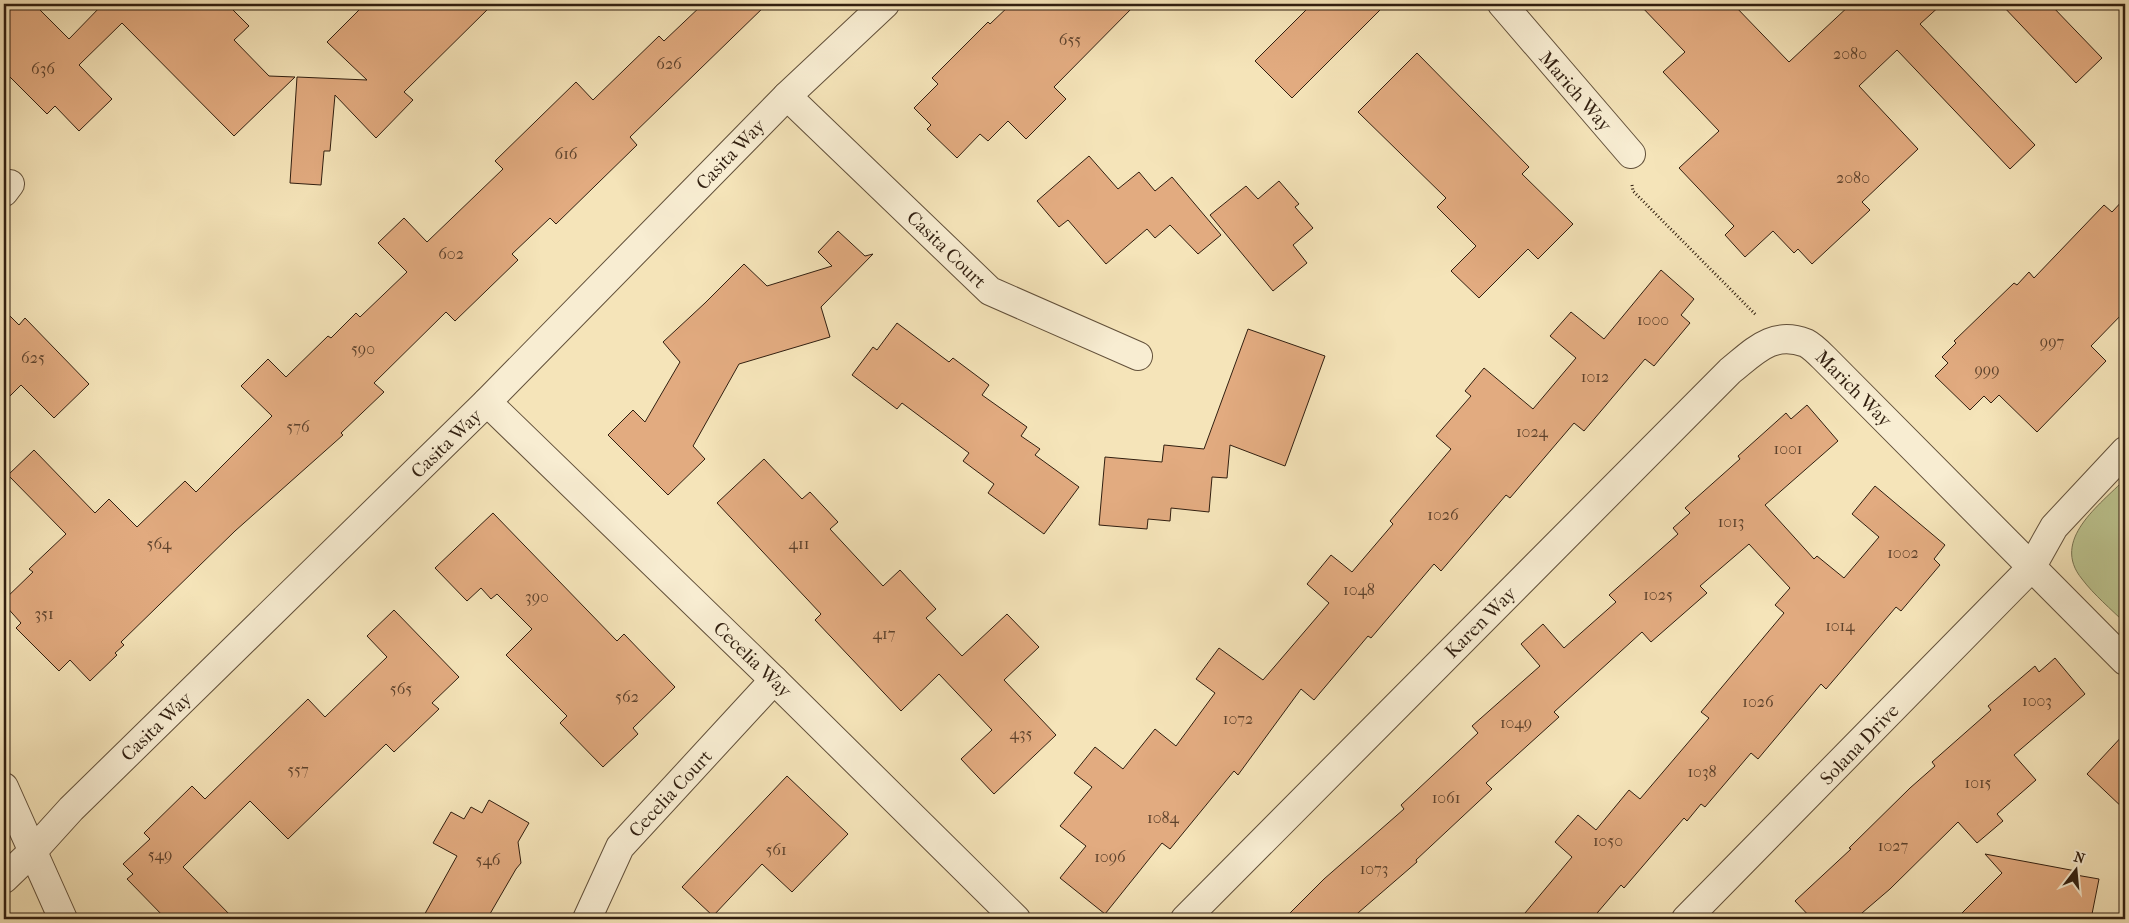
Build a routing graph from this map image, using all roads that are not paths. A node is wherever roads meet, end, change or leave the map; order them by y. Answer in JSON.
{"nodes":[{"id":1,"x":885,"y":4,"type":"edge"},
{"id":2,"x":1502,"y":4,"type":"edge"},
{"id":3,"x":787,"y":96,"type":"junction"},
{"id":4,"x":1631,"y":154,"type":"road end"},
{"id":5,"x":1785,"y":338,"type":"joint"},
{"id":6,"x":1138,"y":356,"type":"dead end"},
{"id":7,"x":487,"y":402,"type":"junction"},
{"id":8,"x":2125,"y":451,"type":"edge"},
{"id":9,"x":2032,"y":568,"type":"junction"},
{"id":10,"x":2125,"y":661,"type":"edge"},
{"id":11,"x":774,"y":680,"type":"junction"},
{"id":12,"x":4,"y":787,"type":"edge"},
{"id":13,"x":32,"y":852,"type":"junction"},
{"id":14,"x":4,"y":879,"type":"edge"},
{"id":15,"x":63,"y":919,"type":"edge"},
{"id":16,"x":587,"y":919,"type":"edge"},
{"id":17,"x":1016,"y":919,"type":"edge"},
{"id":18,"x":1185,"y":919,"type":"edge"},
{"id":19,"x":1686,"y":919,"type":"edge"}],
"edges":[{"from":1,"to":3,"type":"street","name":"Casita Way"},
{"from":2,"to":4,"type":"street","name":"Marich Way"},
{"from":3,"to":6,"type":"street","name":"Casita Court"},
{"from":3,"to":7,"type":"street","name":"Casita Way"},
{"from":5,"to":9,"type":"street","name":"Marich Way"},
{"from":5,"to":18,"type":"street","name":"Karen Way"},
{"from":7,"to":11,"type":"street","name":"Cecelia Way"},
{"from":7,"to":13,"type":"street","name":"Casita Way"},
{"from":8,"to":9,"type":"street","name":"Solana Drive"},
{"from":9,"to":10,"type":"street","name":"Marich Way"},
{"from":9,"to":19,"type":"street","name":"Solana Drive"},
{"from":11,"to":16,"type":"street","name":"Cecelia Court"},
{"from":11,"to":17,"type":"street","name":"Cecelia Way"},
{"from":12,"to":13,"type":"street"},
{"from":13,"to":14,"type":"street","name":"Casita Way"},
{"from":13,"to":15,"type":"street"}]}
